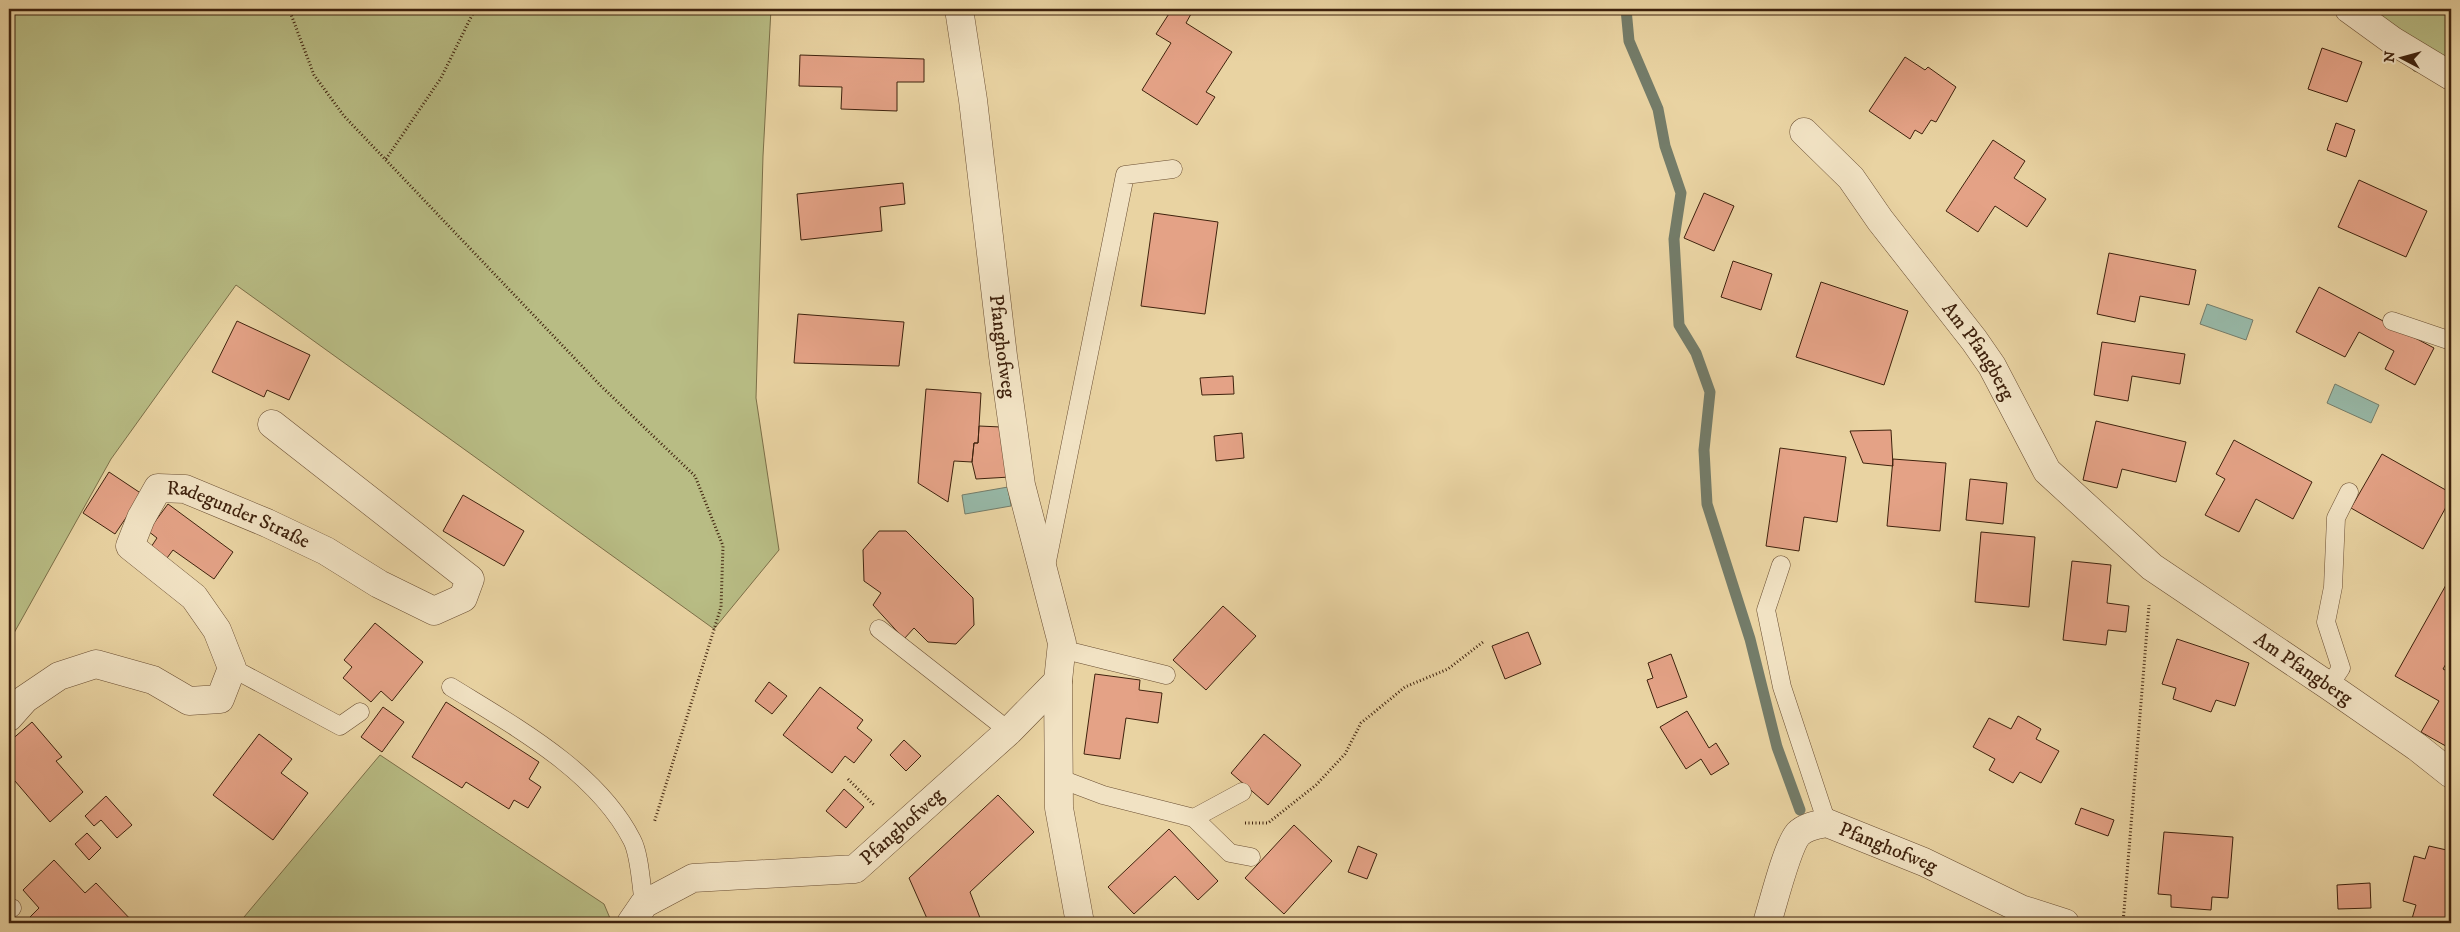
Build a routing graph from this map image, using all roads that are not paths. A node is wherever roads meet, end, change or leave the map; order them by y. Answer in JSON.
{"nodes":[{"id":1,"x":959,"y":9,"type":"edge"},
{"id":2,"x":2349,"y":9,"type":"edge"},
{"id":3,"x":2451,"y":76,"type":"edge"},
{"id":4,"x":1804,"y":132,"type":"dead end"},
{"id":5,"x":1173,"y":169,"type":"dead end"},
{"id":6,"x":2392,"y":321,"type":"dead end"},
{"id":7,"x":2451,"y":341,"type":"edge"},
{"id":8,"x":272,"y":424,"type":"dead end"},
{"id":9,"x":2349,"y":492,"type":"dead end"},
{"id":10,"x":1781,"y":565,"type":"dead end"},
{"id":11,"x":1044,"y":574,"type":"junction"},
{"id":12,"x":879,"y":629,"type":"dead end"},
{"id":13,"x":1061,"y":648,"type":"junction"},
{"id":14,"x":232,"y":668,"type":"junction"},
{"id":15,"x":1166,"y":675,"type":"dead end"},
{"id":16,"x":1058,"y":681,"type":"junction"},
{"id":17,"x":2329,"y":686,"type":"junction"},
{"id":18,"x":450,"y":687,"type":"dead end"},
{"id":19,"x":360,"y":712,"type":"dead end"},
{"id":20,"x":9,"y":717,"type":"edge"},
{"id":21,"x":1009,"y":731,"type":"junction"},
{"id":22,"x":2451,"y":774,"type":"edge"},
{"id":23,"x":1058,"y":778,"type":"junction"},
{"id":24,"x":1242,"y":792,"type":"dead end"},
{"id":25,"x":1194,"y":818,"type":"junction"},
{"id":26,"x":1827,"y":823,"type":"junction"},
{"id":27,"x":1251,"y":857,"type":"dead end"},
{"id":28,"x":638,"y":914,"type":"edge"},
{"id":29,"x":1080,"y":923,"type":"edge"},
{"id":30,"x":1767,"y":923,"type":"edge"},
{"id":31,"x":2065,"y":923,"type":"edge"}],
"edges":[{"from":1,"to":11,"type":"street","name":"Pfanghofweg"},
{"from":2,"to":3,"type":"street"},
{"from":4,"to":17,"type":"street","name":"Am Pfangberg"},
{"from":5,"to":11,"type":"lane"},
{"from":6,"to":7,"type":"lane"},
{"from":8,"to":14,"type":"street","name":"Radegunder Straße"},
{"from":9,"to":17,"type":"lane"},
{"from":10,"to":26,"type":"lane"},
{"from":11,"to":13,"type":"street","name":"Pfanghofweg"},
{"from":12,"to":21,"type":"lane"},
{"from":13,"to":15,"type":"lane"},
{"from":13,"to":16,"type":"street","name":"Pfanghofweg"},
{"from":14,"to":19,"type":"lane"},
{"from":14,"to":20,"type":"street"},
{"from":16,"to":21,"type":"street","name":"Pfanghofweg"},
{"from":16,"to":23,"type":"street","name":"Pfanghofweg"},
{"from":17,"to":22,"type":"street","name":"Am Pfangberg"},
{"from":18,"to":28,"type":"lane"},
{"from":21,"to":28,"type":"street","name":"Pfanghofweg"},
{"from":23,"to":25,"type":"lane"},
{"from":23,"to":29,"type":"street","name":"Pfanghofweg"},
{"from":24,"to":25,"type":"lane"},
{"from":25,"to":27,"type":"lane"},
{"from":26,"to":30,"type":"street","name":"Pfanghofweg"},
{"from":26,"to":31,"type":"street","name":"Pfanghofweg"}]}
